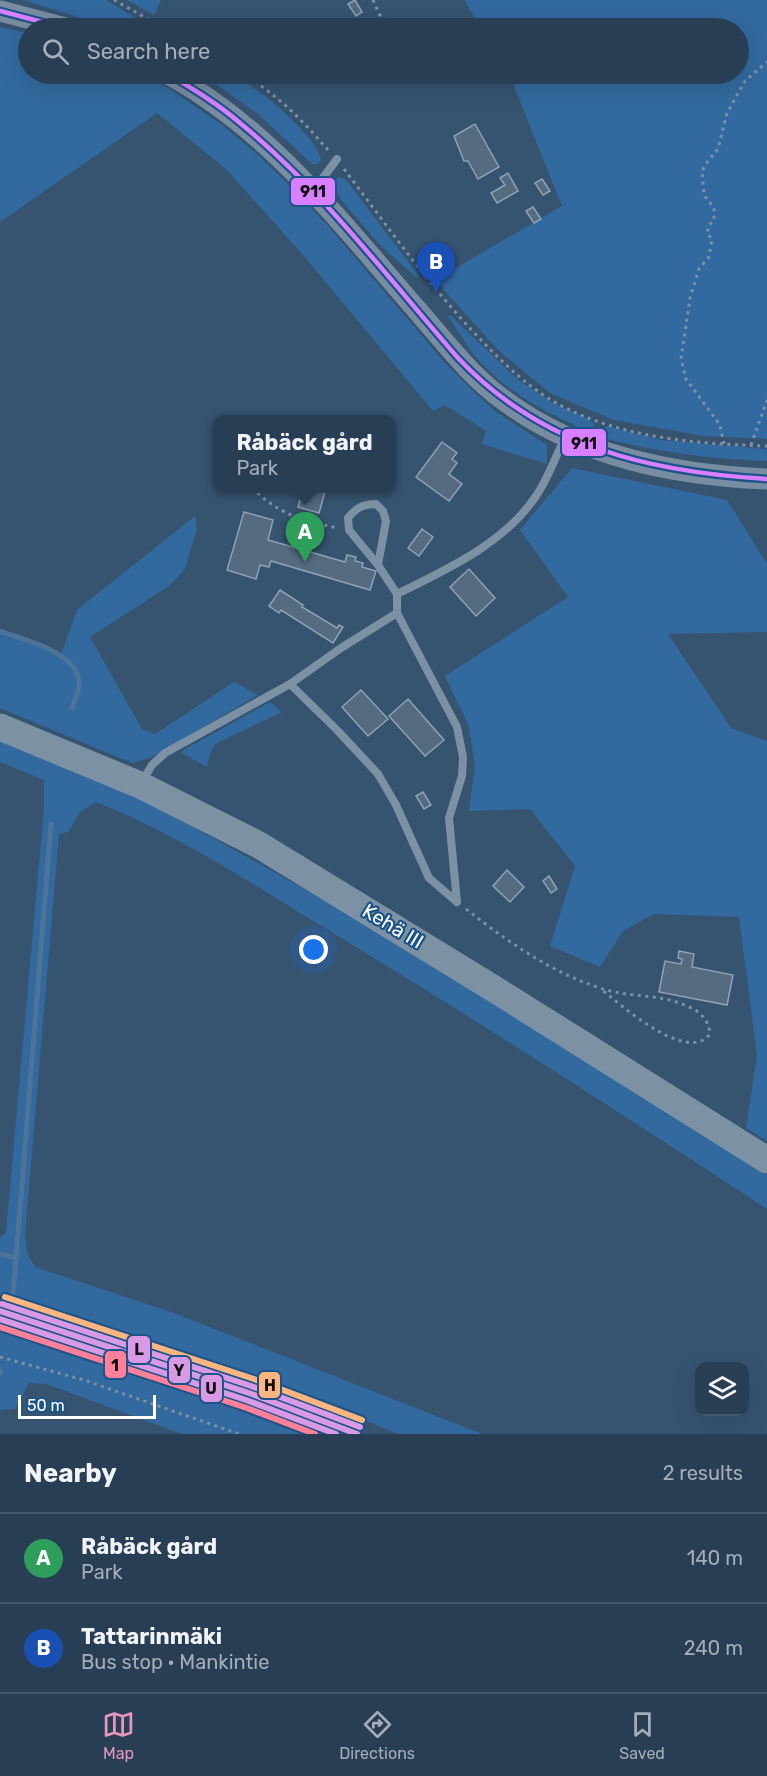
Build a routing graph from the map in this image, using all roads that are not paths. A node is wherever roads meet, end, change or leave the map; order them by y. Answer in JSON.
{"nodes":[{"id":1,"x":0,"y":11,"type":"edge"},
{"id":2,"x":26,"y":18,"type":"edge"},
{"id":3,"x":185,"y":84,"type":"edge"},
{"id":4,"x":337,"y":159,"type":"road end"},
{"id":5,"x":314,"y":191,"type":"junction"},
{"id":6,"x":565,"y":436,"type":"junction"},
{"id":7,"x":767,"y":479,"type":"edge"},
{"id":8,"x":378,"y":565,"type":"junction"},
{"id":9,"x":397,"y":594,"type":"junction"},
{"id":10,"x":397,"y":613,"type":"junction"},
{"id":11,"x":290,"y":684,"type":"junction"},
{"id":12,"x":0,"y":727,"type":"edge"},
{"id":13,"x":140,"y":785,"type":"junction"},
{"id":14,"x":767,"y":1160,"type":"edge"}],
"edges":[{"from":1,"to":2,"type":"street"},
{"from":3,"to":5,"type":"street"},
{"from":4,"to":5,"type":"lane"},
{"from":5,"to":6,"type":"street"},
{"from":6,"to":7,"type":"street"},
{"from":6,"to":9,"type":"lane"},
{"from":8,"to":8,"type":"lane"},
{"from":8,"to":9,"type":"lane"},
{"from":9,"to":10,"type":"lane"},
{"from":10,"to":11,"type":"lane"},
{"from":10,"to":11,"type":"lane"},
{"from":11,"to":13,"type":"lane"},
{"from":12,"to":13,"type":"highway","name":"Kehä III"},
{"from":13,"to":14,"type":"highway","name":"Kehä III"}]}
